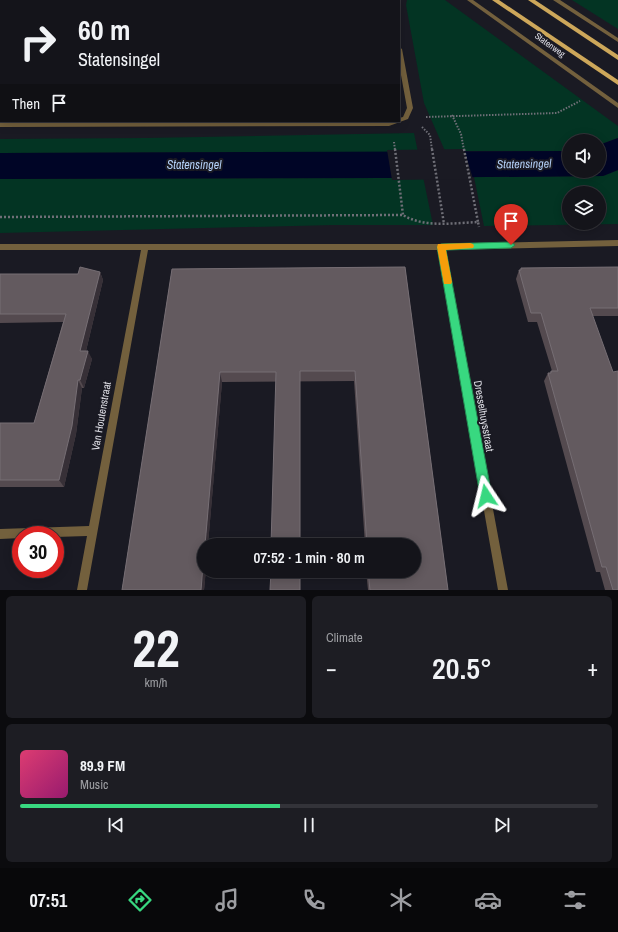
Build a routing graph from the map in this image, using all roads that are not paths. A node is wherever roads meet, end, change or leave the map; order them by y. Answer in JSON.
{"nodes":[{"id":1,"x":470,"y":0,"type":"edge"},
{"id":2,"x":495,"y":0,"type":"edge"},
{"id":3,"x":531,"y":0,"type":"edge"},
{"id":4,"x":556,"y":0,"type":"edge"},
{"id":5,"x":618,"y":40,"type":"edge"},
{"id":6,"x":400,"y":54,"type":"edge"},
{"id":7,"x":618,"y":58,"type":"edge"},
{"id":8,"x":618,"y":83,"type":"edge"},
{"id":9,"x":618,"y":106,"type":"edge"},
{"id":10,"x":401,"y":120,"type":"edge"},
{"id":11,"x":132,"y":122,"type":"edge"},
{"id":12,"x":395,"y":122,"type":"edge"},
{"id":13,"x":0,"y":125,"type":"edge"},
{"id":14,"x":618,"y":243,"type":"edge"},
{"id":15,"x":0,"y":247,"type":"edge"},
{"id":16,"x":145,"y":247,"type":"junction"},
{"id":17,"x":441,"y":247,"type":"junction"},
{"id":18,"x":92,"y":531,"type":"junction"},
{"id":19,"x":0,"y":534,"type":"edge"},
{"id":20,"x":82,"y":590,"type":"edge"},
{"id":21,"x":503,"y":590,"type":"edge"}],
"edges":[{"from":1,"to":9,"type":"street","name":"Statenweg"},
{"from":2,"to":8,"type":"main road","name":"Statenweg"},
{"from":3,"to":7,"type":"main road"},
{"from":4,"to":5,"type":"street"},
{"from":6,"to":10,"type":"street"},
{"from":11,"to":12,"type":"street"},
{"from":11,"to":13,"type":"street"},
{"from":14,"to":17,"type":"street"},
{"from":15,"to":16,"type":"street"},
{"from":16,"to":17,"type":"street"},
{"from":16,"to":18,"type":"street","name":"Van Houtenstraat"},
{"from":17,"to":21,"type":"street","name":"Dresselhuysstraat"},
{"from":18,"to":19,"type":"street"},
{"from":18,"to":20,"type":"street","name":"Van Houtenstraat"}]}
